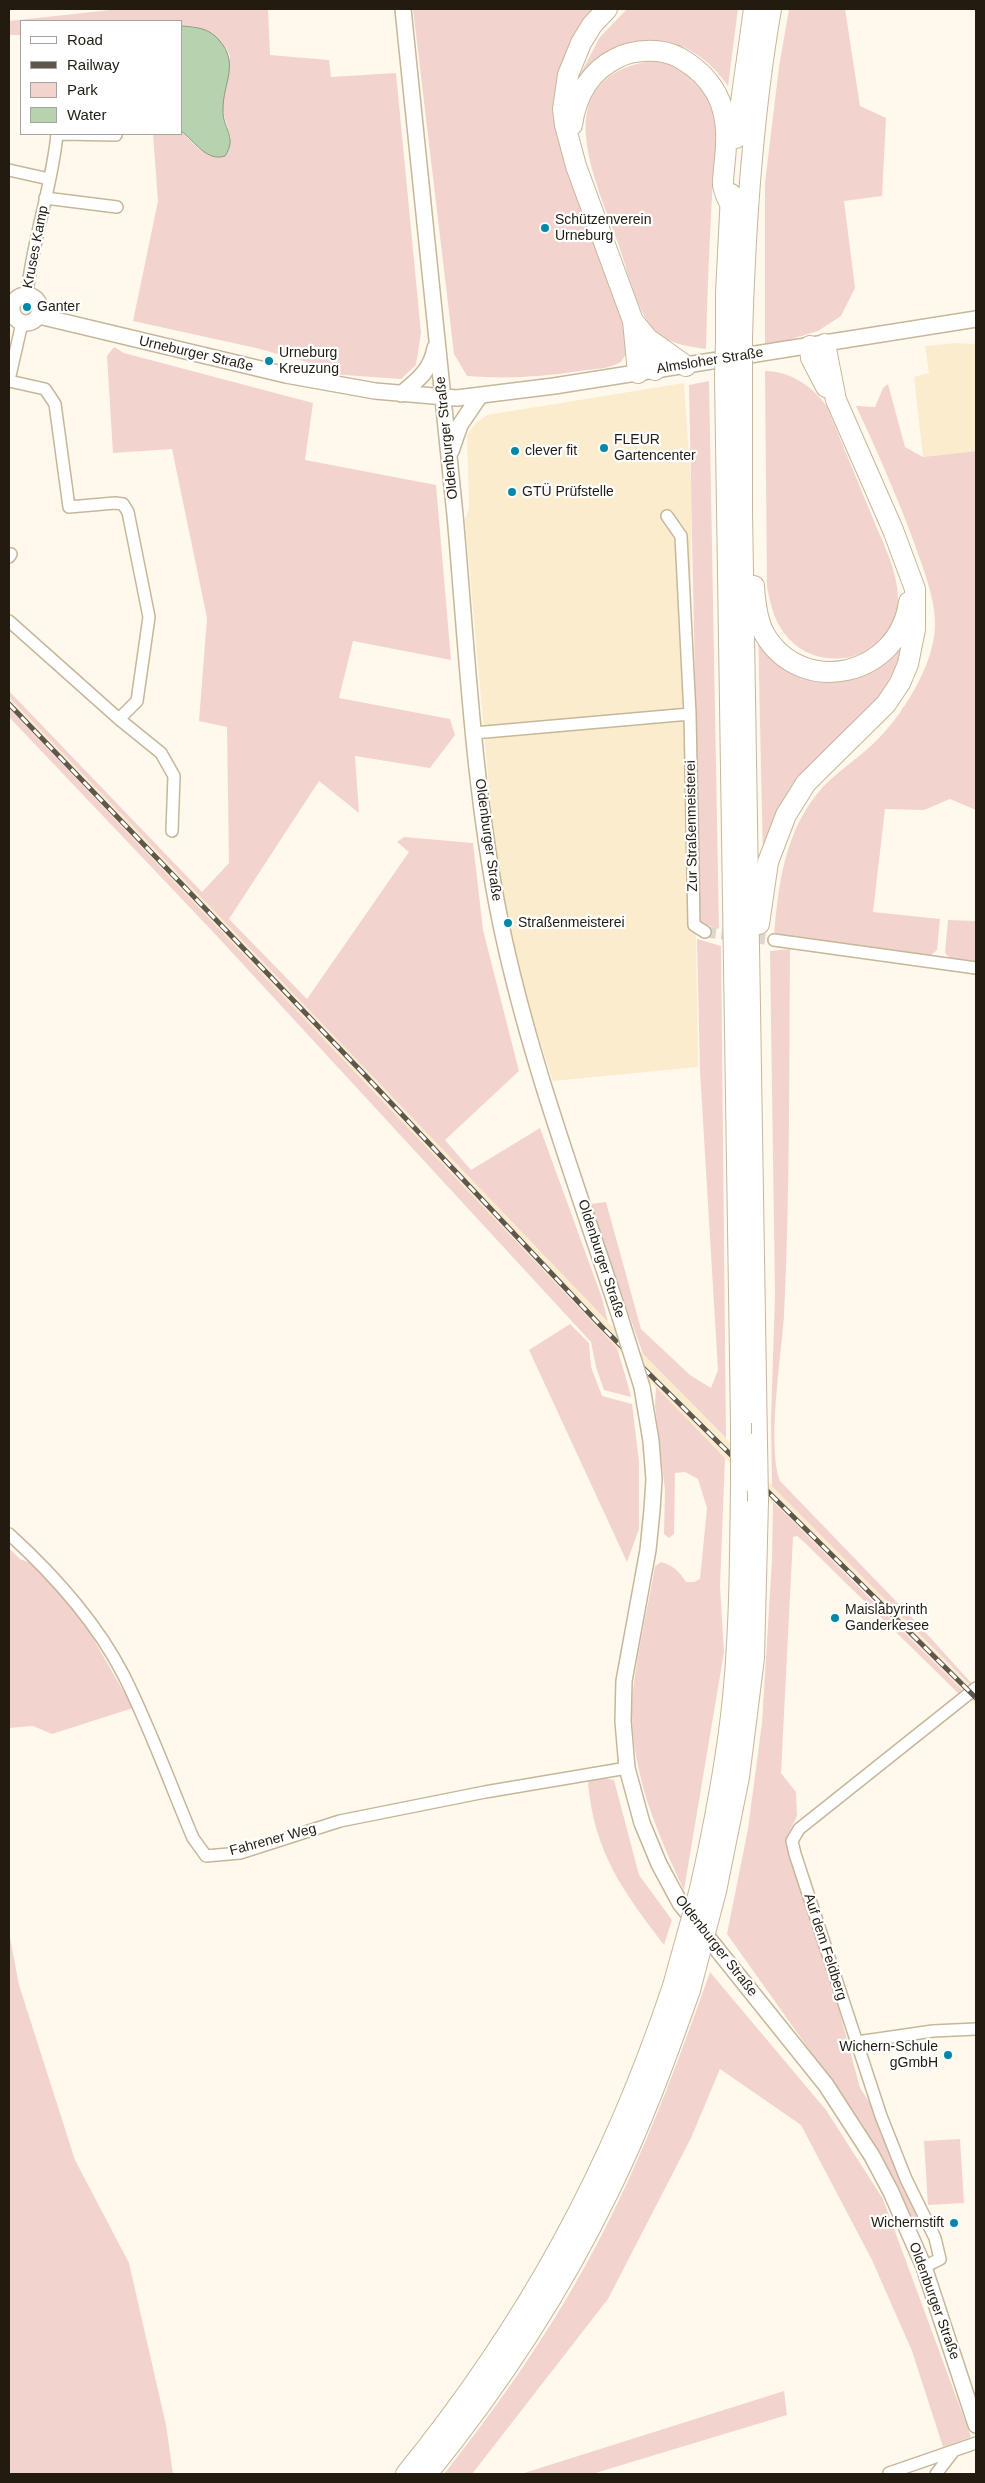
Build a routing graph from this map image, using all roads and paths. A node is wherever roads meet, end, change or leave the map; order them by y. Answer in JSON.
{"nodes":[{"id":1,"x":403,"y":9,"type":"edge"},
{"id":2,"x":607,"y":9,"type":"edge"},
{"id":3,"x":754,"y":9,"type":"edge"},
{"id":4,"x":771,"y":9,"type":"edge"},
{"id":5,"x":57,"y":135,"type":"edge"},
{"id":6,"x":570,"y":142,"type":"junction"},
{"id":7,"x":9,"y":170,"type":"edge"},
{"id":8,"x":49,"y":178,"type":"junction"},
{"id":9,"x":45,"y":198,"type":"junction"},
{"id":10,"x":731,"y":206,"type":"junction"},
{"id":11,"x":117,"y":207,"type":"dead end"},
{"id":12,"x":27,"y":295,"type":"junction"},
{"id":13,"x":10,"y":308,"type":"edge"},
{"id":14,"x":39,"y":316,"type":"junction"},
{"id":15,"x":976,"y":319,"type":"edge"},
{"id":16,"x":633,"y":321,"type":"junction"},
{"id":17,"x":22,"y":323,"type":"junction"},
{"id":18,"x":437,"y":339,"type":"junction"},
{"id":19,"x":648,"y":339,"type":"junction"},
{"id":20,"x":734,"y":340,"type":"junction"},
{"id":21,"x":817,"y":345,"type":"junction"},
{"id":22,"x":686,"y":366,"type":"junction"},
{"id":23,"x":646,"y":372,"type":"junction"},
{"id":24,"x":734,"y":376,"type":"junction"},
{"id":25,"x":9,"y":380,"type":"edge"},
{"id":26,"x":401,"y":394,"type":"junction"},
{"id":27,"x":479,"y":397,"type":"junction"},
{"id":28,"x":444,"y":398,"type":"junction"},
{"id":29,"x":449,"y":459,"type":"junction"},
{"id":30,"x":742,"y":511,"type":"junction"},
{"id":31,"x":667,"y":516,"type":"dead end"},
{"id":32,"x":908,"y":567,"type":"junction"},
{"id":33,"x":9,"y":621,"type":"edge"},
{"id":34,"x":690,"y":714,"type":"junction"},
{"id":35,"x":119,"y":718,"type":"junction"},
{"id":36,"x":474,"y":733,"type":"junction"},
{"id":37,"x":172,"y":832,"type":"dead end"},
{"id":38,"x":704,"y":932,"type":"dead end"},
{"id":39,"x":774,"y":940,"type":"tunnel mouth"},
{"id":40,"x":750,"y":962,"type":"junction"},
{"id":41,"x":976,"y":968,"type":"edge"},
{"id":42,"x":9,"y":1534,"type":"edge"},
{"id":43,"x":976,"y":1688,"type":"edge"},
{"id":44,"x":627,"y":1768,"type":"junction"},
{"id":45,"x":708,"y":1890,"type":"junction"},
{"id":46,"x":682,"y":1988,"type":"junction"},
{"id":47,"x":976,"y":2029,"type":"edge"},
{"id":48,"x":857,"y":2042,"type":"junction"},
{"id":49,"x":924,"y":2267,"type":"junction"},
{"id":50,"x":976,"y":2425,"type":"edge"},
{"id":51,"x":976,"y":2442,"type":"edge"},
{"id":52,"x":953,"y":2452,"type":"junction"},
{"id":53,"x":406,"y":2474,"type":"edge"},
{"id":54,"x":427,"y":2474,"type":"edge"},
{"id":55,"x":889,"y":2474,"type":"edge"},
{"id":56,"x":936,"y":2474,"type":"edge"}],
"edges":[{"from":1,"to":18,"type":"main road","name":"Oldenburger Straße"},
{"from":2,"to":6,"type":"highway"},
{"from":3,"to":10,"type":"highway"},
{"from":4,"to":20,"type":"highway"},
{"from":5,"to":8,"type":"street","name":"Kruses Kamp"},
{"from":6,"to":10,"type":"highway"},
{"from":6,"to":16,"type":"highway"},
{"from":7,"to":8,"type":"street"},
{"from":8,"to":9,"type":"street","name":"Kruses Kamp"},
{"from":9,"to":11,"type":"street","name":"Kruses Kamp"},
{"from":9,"to":12,"type":"street","name":"Kruses Kamp"},
{"from":10,"to":20,"type":"highway"},
{"from":12,"to":13,"type":"main road"},
{"from":12,"to":14,"type":"main road"},
{"from":13,"to":17,"type":"main road"},
{"from":14,"to":17,"type":"main road"},
{"from":14,"to":26,"type":"main road","name":"Urneburger Straße"},
{"from":15,"to":21,"type":"main road","name":"Almsloher Straße"},
{"from":16,"to":19,"type":"highway"},
{"from":16,"to":23,"type":"highway"},
{"from":17,"to":25,"type":"street"},
{"from":18,"to":26,"type":"main road"},
{"from":18,"to":28,"type":"main road","name":"Oldenburger Straße"},
{"from":19,"to":22,"type":"highway"},
{"from":19,"to":23,"type":"highway"},
{"from":20,"to":24,"type":"highway","bridge":true},
{"from":21,"to":22,"type":"main road","name":"Almsloher Straße"},
{"from":21,"to":32,"type":"highway"},
{"from":22,"to":23,"type":"main road","name":"Almsloher Straße"},
{"from":23,"to":27,"type":"main road","name":"Almsloher Straße"},
{"from":24,"to":30,"type":"highway"},
{"from":24,"to":45,"type":"highway","bridge":true},
{"from":25,"to":35,"type":"street"},
{"from":26,"to":28,"type":"main road","name":"Urneburger Straße"},
{"from":27,"to":28,"type":"main road","name":"Almsloher Straße"},
{"from":27,"to":29,"type":"main road"},
{"from":28,"to":29,"type":"main road","name":"Oldenburger Straße"},
{"from":29,"to":36,"type":"main road","name":"Oldenburger Straße"},
{"from":30,"to":32,"type":"highway"},
{"from":30,"to":40,"type":"highway"},
{"from":31,"to":34,"type":"street","name":"Zur Straßenmeisterei"},
{"from":32,"to":40,"type":"highway"},
{"from":33,"to":35,"type":"street"},
{"from":34,"to":36,"type":"street"},
{"from":34,"to":38,"type":"street","name":"Zur Straßenmeisterei"},
{"from":35,"to":37,"type":"street"},
{"from":36,"to":44,"type":"main road","name":"Oldenburger Straße","bridge":true},
{"from":39,"to":41,"type":"street"},
{"from":40,"to":45,"type":"highway","bridge":true},
{"from":42,"to":44,"type":"street","name":"Fahrener Weg"},
{"from":43,"to":48,"type":"street","name":"Auf dem Feldberg"},
{"from":44,"to":49,"type":"main road","name":"Oldenburger Straße"},
{"from":45,"to":46,"type":"highway","bridge":true},
{"from":46,"to":53,"type":"highway"},
{"from":46,"to":54,"type":"highway"},
{"from":47,"to":48,"type":"street"},
{"from":48,"to":49,"type":"street","name":"Auf dem Feldberg"},
{"from":49,"to":50,"type":"main road","name":"Oldenburger Straße"},
{"from":51,"to":52,"type":"street"},
{"from":52,"to":55,"type":"street"},
{"from":52,"to":56,"type":"street"}]}
